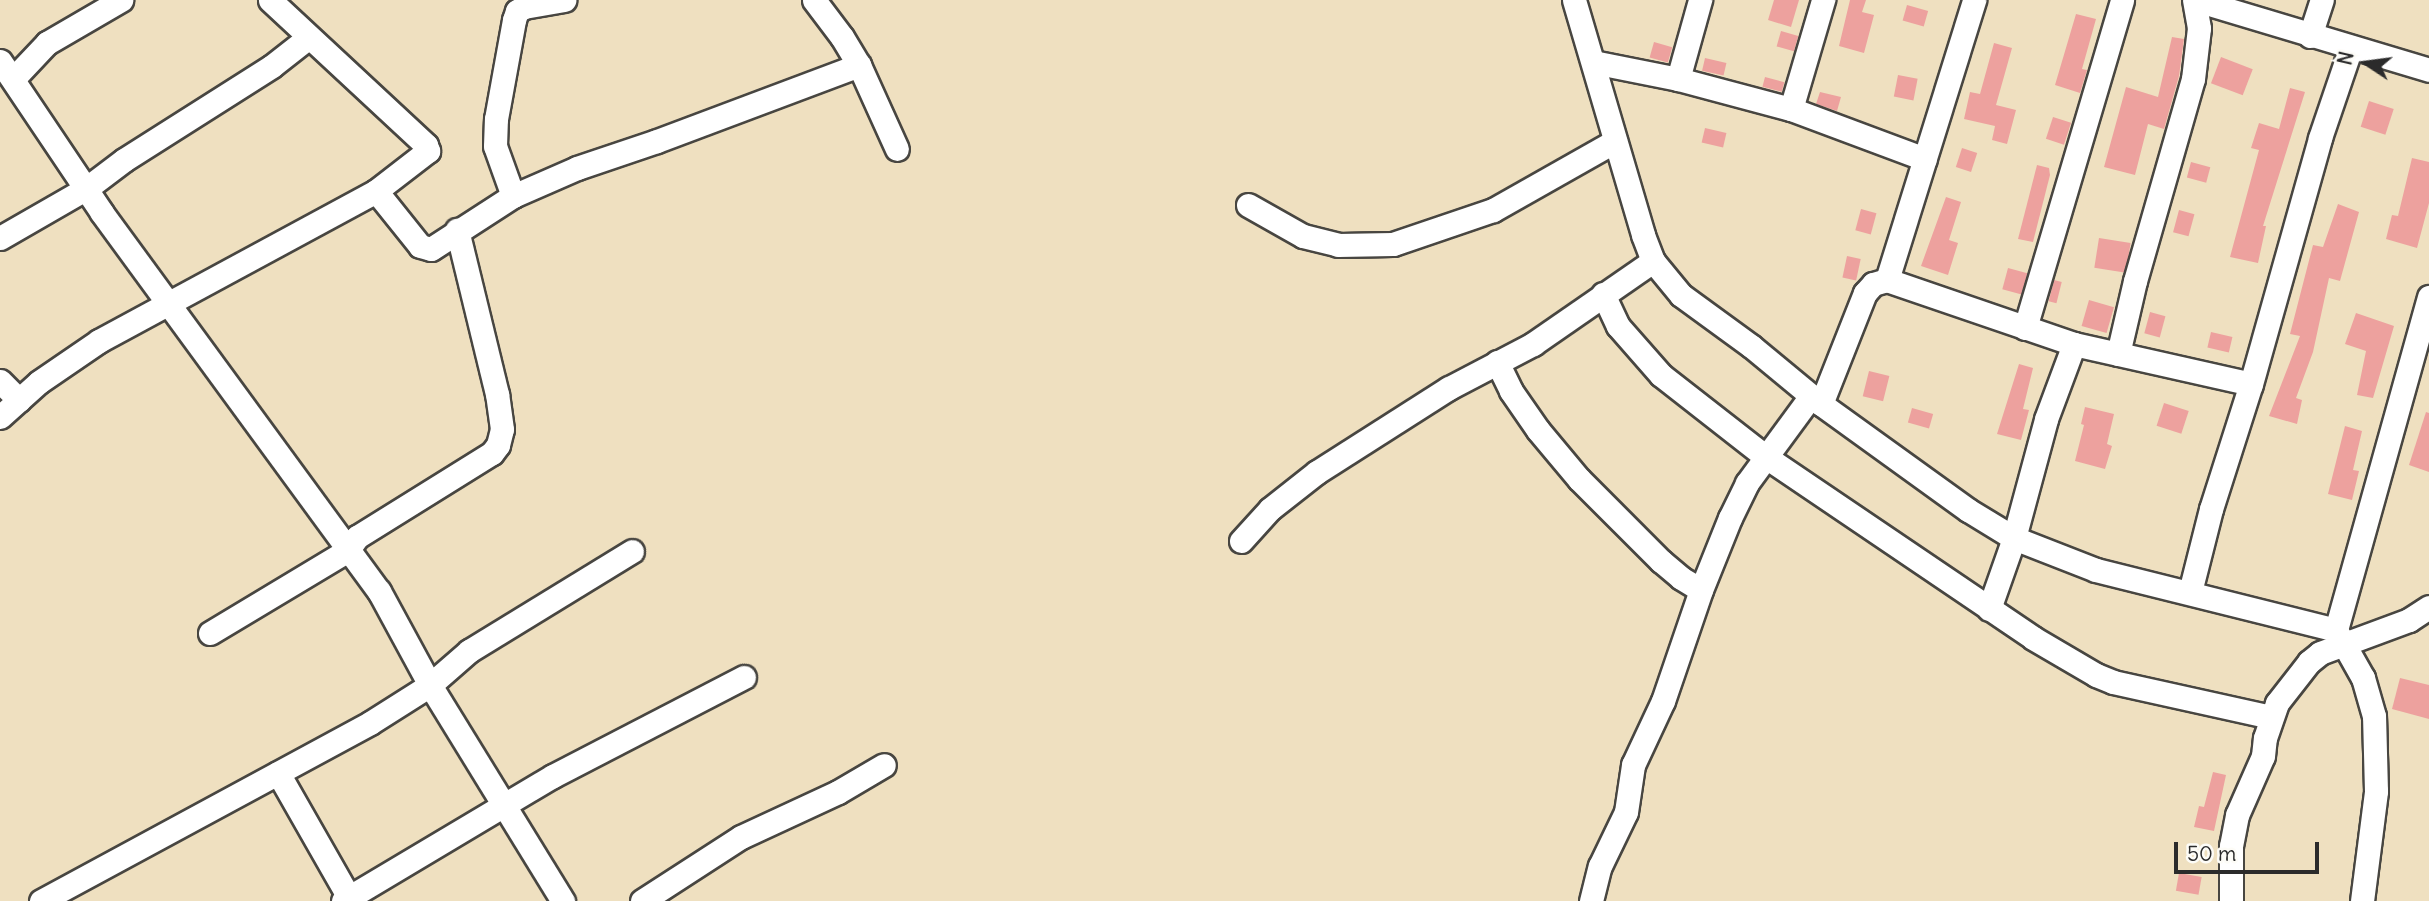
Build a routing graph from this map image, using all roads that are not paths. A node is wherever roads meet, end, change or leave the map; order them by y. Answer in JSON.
{"nodes":[{"id":1,"x":121,"y":0,"type":"edge"},
{"id":2,"x":270,"y":0,"type":"edge"},
{"id":3,"x":564,"y":0,"type":"edge"},
{"id":4,"x":814,"y":0,"type":"edge"},
{"id":5,"x":1574,"y":0,"type":"edge"},
{"id":6,"x":1700,"y":0,"type":"edge"},
{"id":7,"x":1823,"y":0,"type":"edge"},
{"id":8,"x":1974,"y":0,"type":"edge"},
{"id":9,"x":2122,"y":0,"type":"edge"},
{"id":10,"x":2195,"y":0,"type":"edge"},
{"id":11,"x":2322,"y":0,"type":"edge"},
{"id":12,"x":2310,"y":36,"type":"junction"},
{"id":13,"x":309,"y":37,"type":"junction"},
{"id":14,"x":2351,"y":47,"type":"junction"},
{"id":15,"x":1593,"y":62,"type":"junction"},
{"id":16,"x":859,"y":65,"type":"junction"},
{"id":17,"x":7,"y":70,"type":"edge"},
{"id":18,"x":2429,"y":70,"type":"edge"},
{"id":19,"x":1678,"y":79,"type":"junction"},
{"id":20,"x":1791,"y":109,"type":"junction"},
{"id":21,"x":1615,"y":141,"type":"junction"},
{"id":22,"x":897,"y":149,"type":"dead end"},
{"id":23,"x":1926,"y":159,"type":"junction"},
{"id":24,"x":87,"y":188,"type":"junction"},
{"id":25,"x":376,"y":191,"type":"junction"},
{"id":26,"x":513,"y":196,"type":"junction"},
{"id":27,"x":1248,"y":205,"type":"dead end"},
{"id":28,"x":457,"y":230,"type":"junction"},
{"id":29,"x":0,"y":237,"type":"edge"},
{"id":30,"x":1653,"y":261,"type":"junction"},
{"id":31,"x":1887,"y":280,"type":"junction"},
{"id":32,"x":1603,"y":294,"type":"junction"},
{"id":33,"x":2429,"y":297,"type":"edge"},
{"id":34,"x":169,"y":302,"type":"junction"},
{"id":35,"x":2025,"y":328,"type":"junction"},
{"id":36,"x":2074,"y":344,"type":"junction"},
{"id":37,"x":2118,"y":354,"type":"junction"},
{"id":38,"x":1497,"y":362,"type":"junction"},
{"id":39,"x":0,"y":381,"type":"edge"},
{"id":40,"x":2251,"y":384,"type":"junction"},
{"id":41,"x":19,"y":400,"type":"junction"},
{"id":42,"x":1816,"y":400,"type":"junction"},
{"id":43,"x":0,"y":417,"type":"edge"},
{"id":44,"x":1766,"y":457,"type":"junction"},
{"id":45,"x":2014,"y":538,"type":"junction"},
{"id":46,"x":1241,"y":541,"type":"dead end"},
{"id":47,"x":348,"y":550,"type":"junction"},
{"id":48,"x":632,"y":551,"type":"dead end"},
{"id":49,"x":1701,"y":590,"type":"junction"},
{"id":50,"x":2190,"y":592,"type":"junction"},
{"id":51,"x":1989,"y":609,"type":"junction"},
{"id":52,"x":2428,"y":610,"type":"edge"},
{"id":53,"x":210,"y":633,"type":"dead end"},
{"id":54,"x":2339,"y":638,"type":"junction"},
{"id":55,"x":744,"y":677,"type":"dead end"},
{"id":56,"x":430,"y":685,"type":"junction"},
{"id":57,"x":2271,"y":717,"type":"junction"},
{"id":58,"x":884,"y":765,"type":"dead end"},
{"id":59,"x":278,"y":773,"type":"junction"},
{"id":60,"x":505,"y":806,"type":"junction"},
{"id":61,"x":348,"y":900,"type":"edge"},
{"id":62,"x":41,"y":901,"type":"edge"},
{"id":63,"x":563,"y":901,"type":"edge"},
{"id":64,"x":642,"y":901,"type":"edge"},
{"id":65,"x":1591,"y":901,"type":"edge"},
{"id":66,"x":2231,"y":901,"type":"edge"},
{"id":67,"x":2362,"y":901,"type":"edge"}],
"edges":[{"from":1,"to":17,"type":"street"},
{"from":2,"to":13,"type":"street"},
{"from":3,"to":26,"type":"street"},
{"from":4,"to":16,"type":"street"},
{"from":5,"to":15,"type":"street"},
{"from":6,"to":19,"type":"street"},
{"from":7,"to":20,"type":"street"},
{"from":8,"to":23,"type":"street"},
{"from":9,"to":35,"type":"street"},
{"from":10,"to":12,"type":"street"},
{"from":10,"to":37,"type":"street"},
{"from":11,"to":12,"type":"street"},
{"from":12,"to":14,"type":"street"},
{"from":13,"to":24,"type":"street"},
{"from":13,"to":25,"type":"street"},
{"from":14,"to":18,"type":"street"},
{"from":14,"to":40,"type":"street"},
{"from":15,"to":19,"type":"street"},
{"from":15,"to":21,"type":"street"},
{"from":16,"to":22,"type":"street"},
{"from":16,"to":26,"type":"street"},
{"from":17,"to":24,"type":"street"},
{"from":19,"to":20,"type":"street"},
{"from":20,"to":23,"type":"street"},
{"from":21,"to":27,"type":"street"},
{"from":21,"to":30,"type":"street"},
{"from":23,"to":31,"type":"street"},
{"from":24,"to":29,"type":"street"},
{"from":24,"to":34,"type":"street"},
{"from":25,"to":28,"type":"street"},
{"from":25,"to":34,"type":"street"},
{"from":26,"to":28,"type":"street"},
{"from":28,"to":47,"type":"street"},
{"from":30,"to":32,"type":"street"},
{"from":30,"to":42,"type":"street"},
{"from":31,"to":35,"type":"street"},
{"from":31,"to":42,"type":"street"},
{"from":32,"to":38,"type":"street"},
{"from":32,"to":44,"type":"street"},
{"from":33,"to":54,"type":"street"},
{"from":34,"to":41,"type":"street"},
{"from":34,"to":47,"type":"street"},
{"from":35,"to":36,"type":"street"},
{"from":36,"to":37,"type":"street"},
{"from":36,"to":45,"type":"street"},
{"from":37,"to":40,"type":"street"},
{"from":38,"to":46,"type":"street"},
{"from":38,"to":49,"type":"street"},
{"from":39,"to":41,"type":"street"},
{"from":40,"to":50,"type":"street"},
{"from":41,"to":43,"type":"street"},
{"from":42,"to":44,"type":"street"},
{"from":42,"to":45,"type":"street"},
{"from":44,"to":49,"type":"street"},
{"from":44,"to":51,"type":"street"},
{"from":45,"to":50,"type":"street"},
{"from":45,"to":51,"type":"street"},
{"from":47,"to":53,"type":"street"},
{"from":47,"to":56,"type":"street"},
{"from":48,"to":56,"type":"street"},
{"from":49,"to":65,"type":"street"},
{"from":50,"to":54,"type":"street"},
{"from":51,"to":57,"type":"street"},
{"from":52,"to":54,"type":"street"},
{"from":54,"to":57,"type":"street"},
{"from":54,"to":67,"type":"street"},
{"from":55,"to":60,"type":"street"},
{"from":56,"to":59,"type":"street"},
{"from":56,"to":60,"type":"street"},
{"from":57,"to":66,"type":"street"},
{"from":58,"to":64,"type":"street"},
{"from":59,"to":61,"type":"street"},
{"from":59,"to":62,"type":"street"},
{"from":60,"to":61,"type":"street"},
{"from":60,"to":63,"type":"street"}]}
